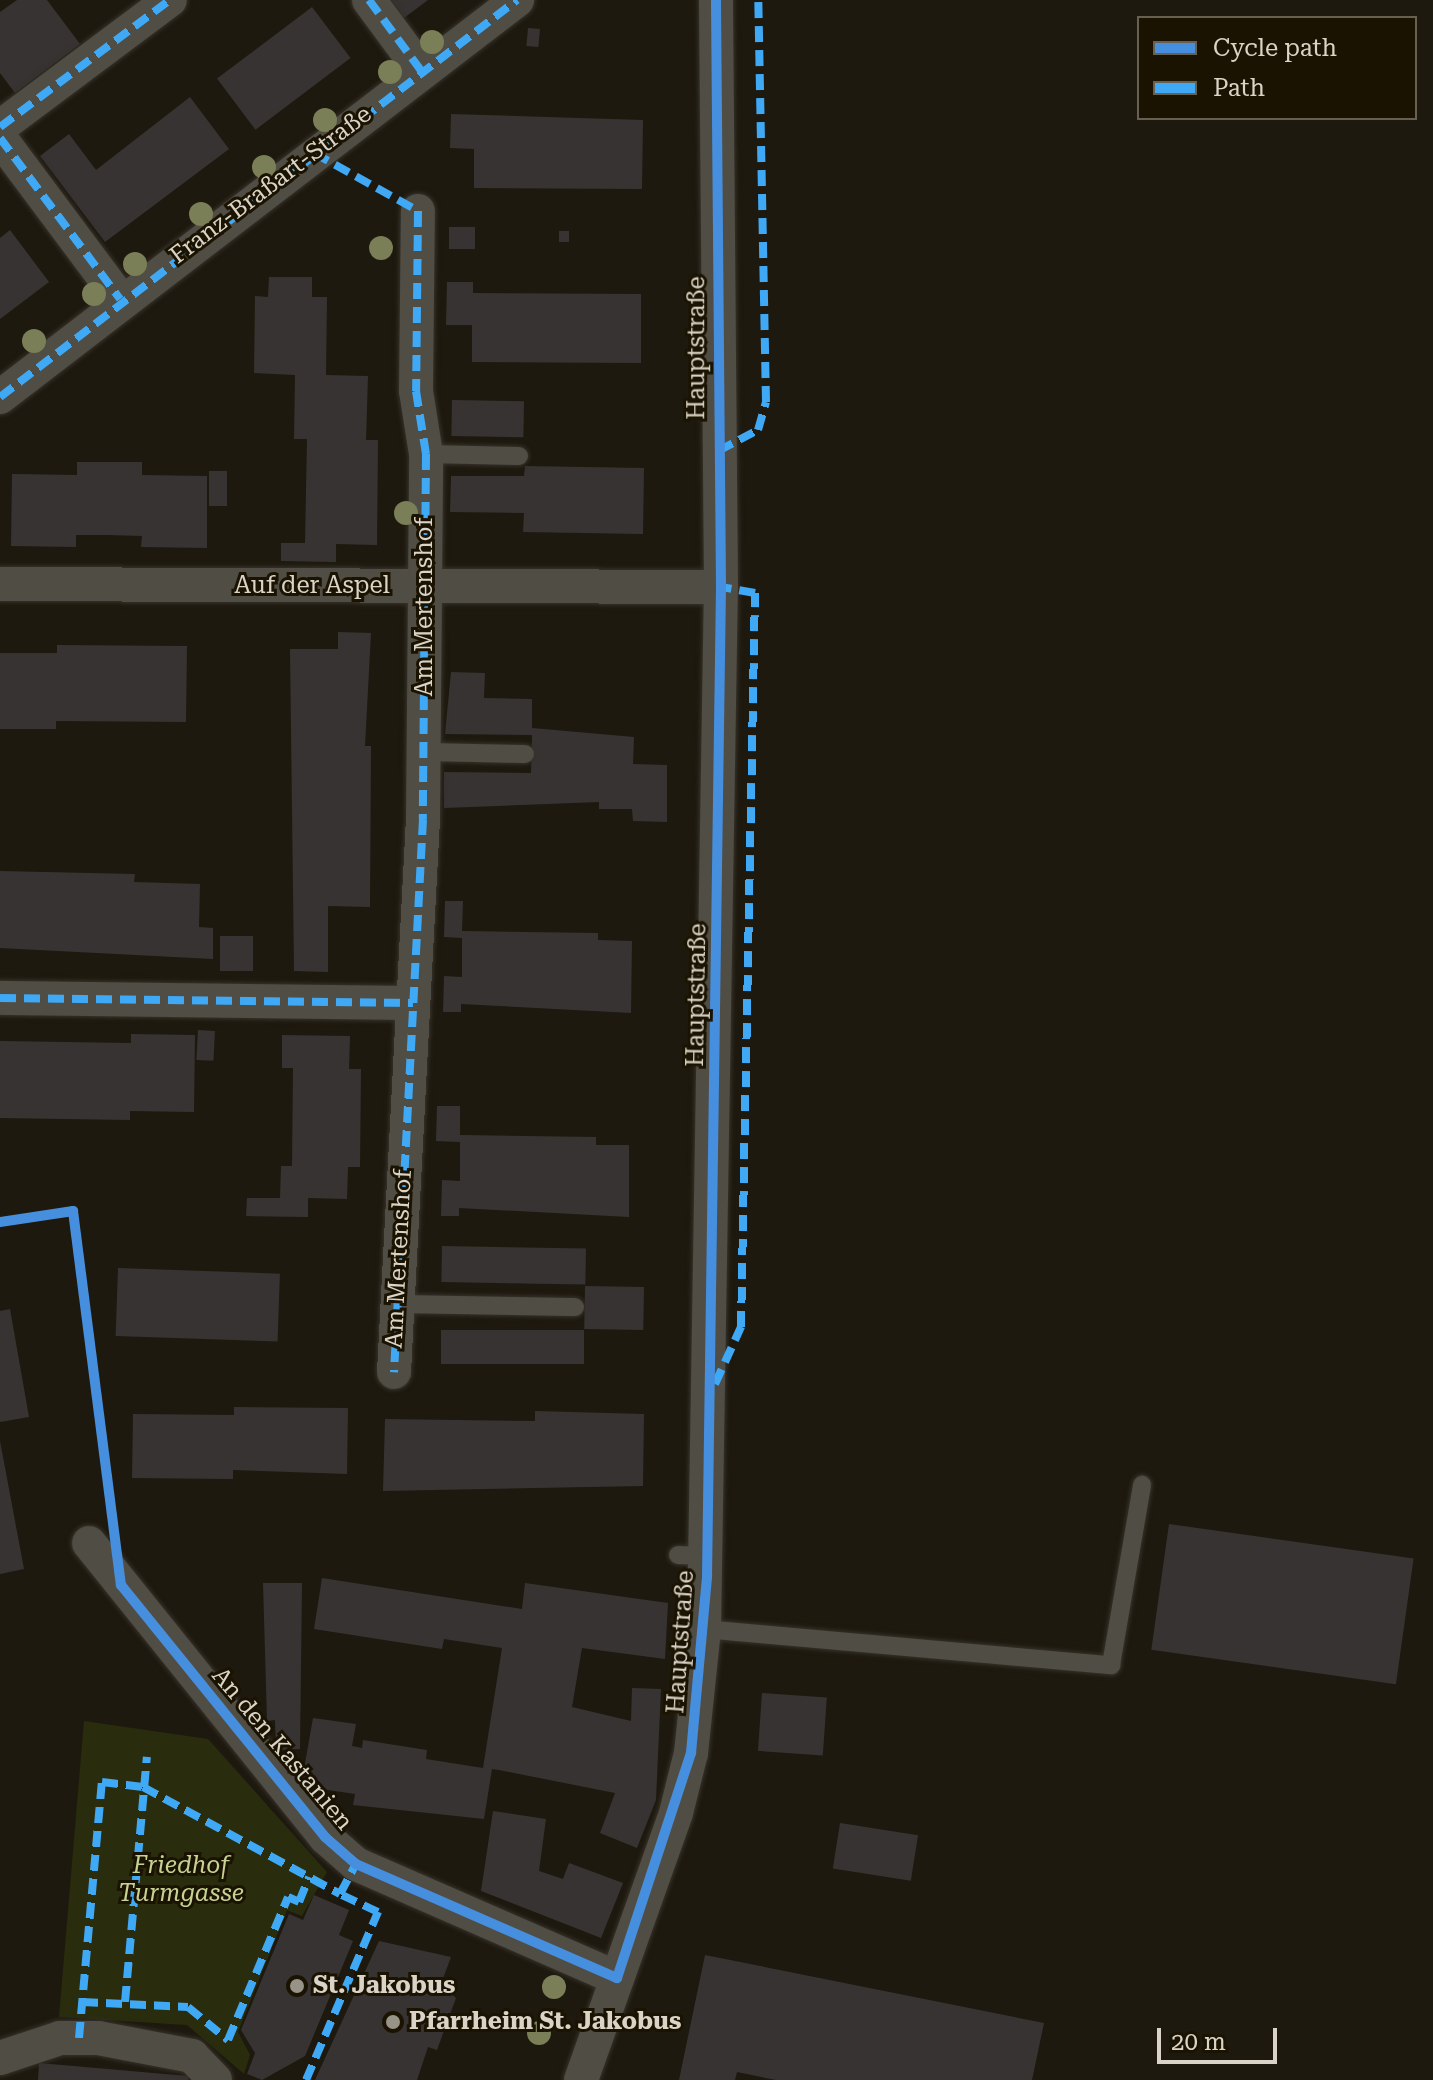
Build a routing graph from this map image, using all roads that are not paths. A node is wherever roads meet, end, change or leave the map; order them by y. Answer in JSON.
{"nodes":[{"id":1,"x":170,"y":0,"type":"edge"},
{"id":2,"x":369,"y":0,"type":"edge"},
{"id":3,"x":517,"y":0,"type":"edge"},
{"id":4,"x":716,"y":0,"type":"edge"},
{"id":5,"x":422,"y":72,"type":"junction"},
{"id":6,"x":0,"y":127,"type":"edge"},
{"id":7,"x":0,"y":138,"type":"edge"},
{"id":8,"x":418,"y":211,"type":"dead end"},
{"id":9,"x":120,"y":299,"type":"junction"},
{"id":10,"x":0,"y":397,"type":"edge"},
{"id":11,"x":426,"y":454,"type":"junction"},
{"id":12,"x":519,"y":456,"type":"dead end"},
{"id":13,"x":0,"y":584,"type":"edge"},
{"id":14,"x":426,"y":586,"type":"junction"},
{"id":15,"x":721,"y":587,"type":"junction"},
{"id":16,"x":423,"y":752,"type":"junction"},
{"id":17,"x":525,"y":754,"type":"dead end"},
{"id":18,"x":0,"y":998,"type":"edge"},
{"id":19,"x":413,"y":1003,"type":"junction"},
{"id":20,"x":396,"y":1304,"type":"junction"},
{"id":21,"x":575,"y":1307,"type":"dead end"},
{"id":22,"x":394,"y":1372,"type":"dead end"},
{"id":23,"x":1142,"y":1485,"type":"dead end"},
{"id":24,"x":89,"y":1543,"type":"dead end"},
{"id":25,"x":704,"y":1629,"type":"junction"},
{"id":26,"x":617,"y":1978,"type":"junction"},
{"id":27,"x":0,"y":2058,"type":"edge"},
{"id":28,"x":215,"y":2080,"type":"edge"},
{"id":29,"x":581,"y":2080,"type":"edge"}],
"edges":[{"from":1,"to":6,"type":"street"},
{"from":2,"to":5,"type":"street"},
{"from":3,"to":5,"type":"street","name":"Franz-Braßart-Straße"},
{"from":4,"to":15,"type":"street","name":"Hauptstraße"},
{"from":5,"to":9,"type":"street","name":"Franz-Braßart-Straße"},
{"from":7,"to":9,"type":"street"},
{"from":8,"to":11,"type":"street","name":"Am Mertenshof"},
{"from":9,"to":10,"type":"street","name":"Franz-Braßart-Straße"},
{"from":11,"to":12,"type":"lane"},
{"from":11,"to":14,"type":"street","name":"Am Mertenshof"},
{"from":13,"to":14,"type":"street","name":"Auf der Aspel"},
{"from":14,"to":15,"type":"street","name":"Auf der Aspel"},
{"from":14,"to":16,"type":"street","name":"Am Mertenshof"},
{"from":15,"to":25,"type":"street","name":"Hauptstraße"},
{"from":16,"to":17,"type":"lane"},
{"from":16,"to":19,"type":"street","name":"Am Mertenshof"},
{"from":18,"to":19,"type":"street"},
{"from":19,"to":20,"type":"street","name":"Am Mertenshof"},
{"from":20,"to":21,"type":"lane"},
{"from":20,"to":22,"type":"street","name":"Am Mertenshof"},
{"from":23,"to":25,"type":"lane"},
{"from":24,"to":26,"type":"street","name":"An den Kastanien"},
{"from":25,"to":26,"type":"street","name":"Hauptstraße"},
{"from":26,"to":29,"type":"street","name":"Hauptstraße"},
{"from":27,"to":28,"type":"street"}]}
